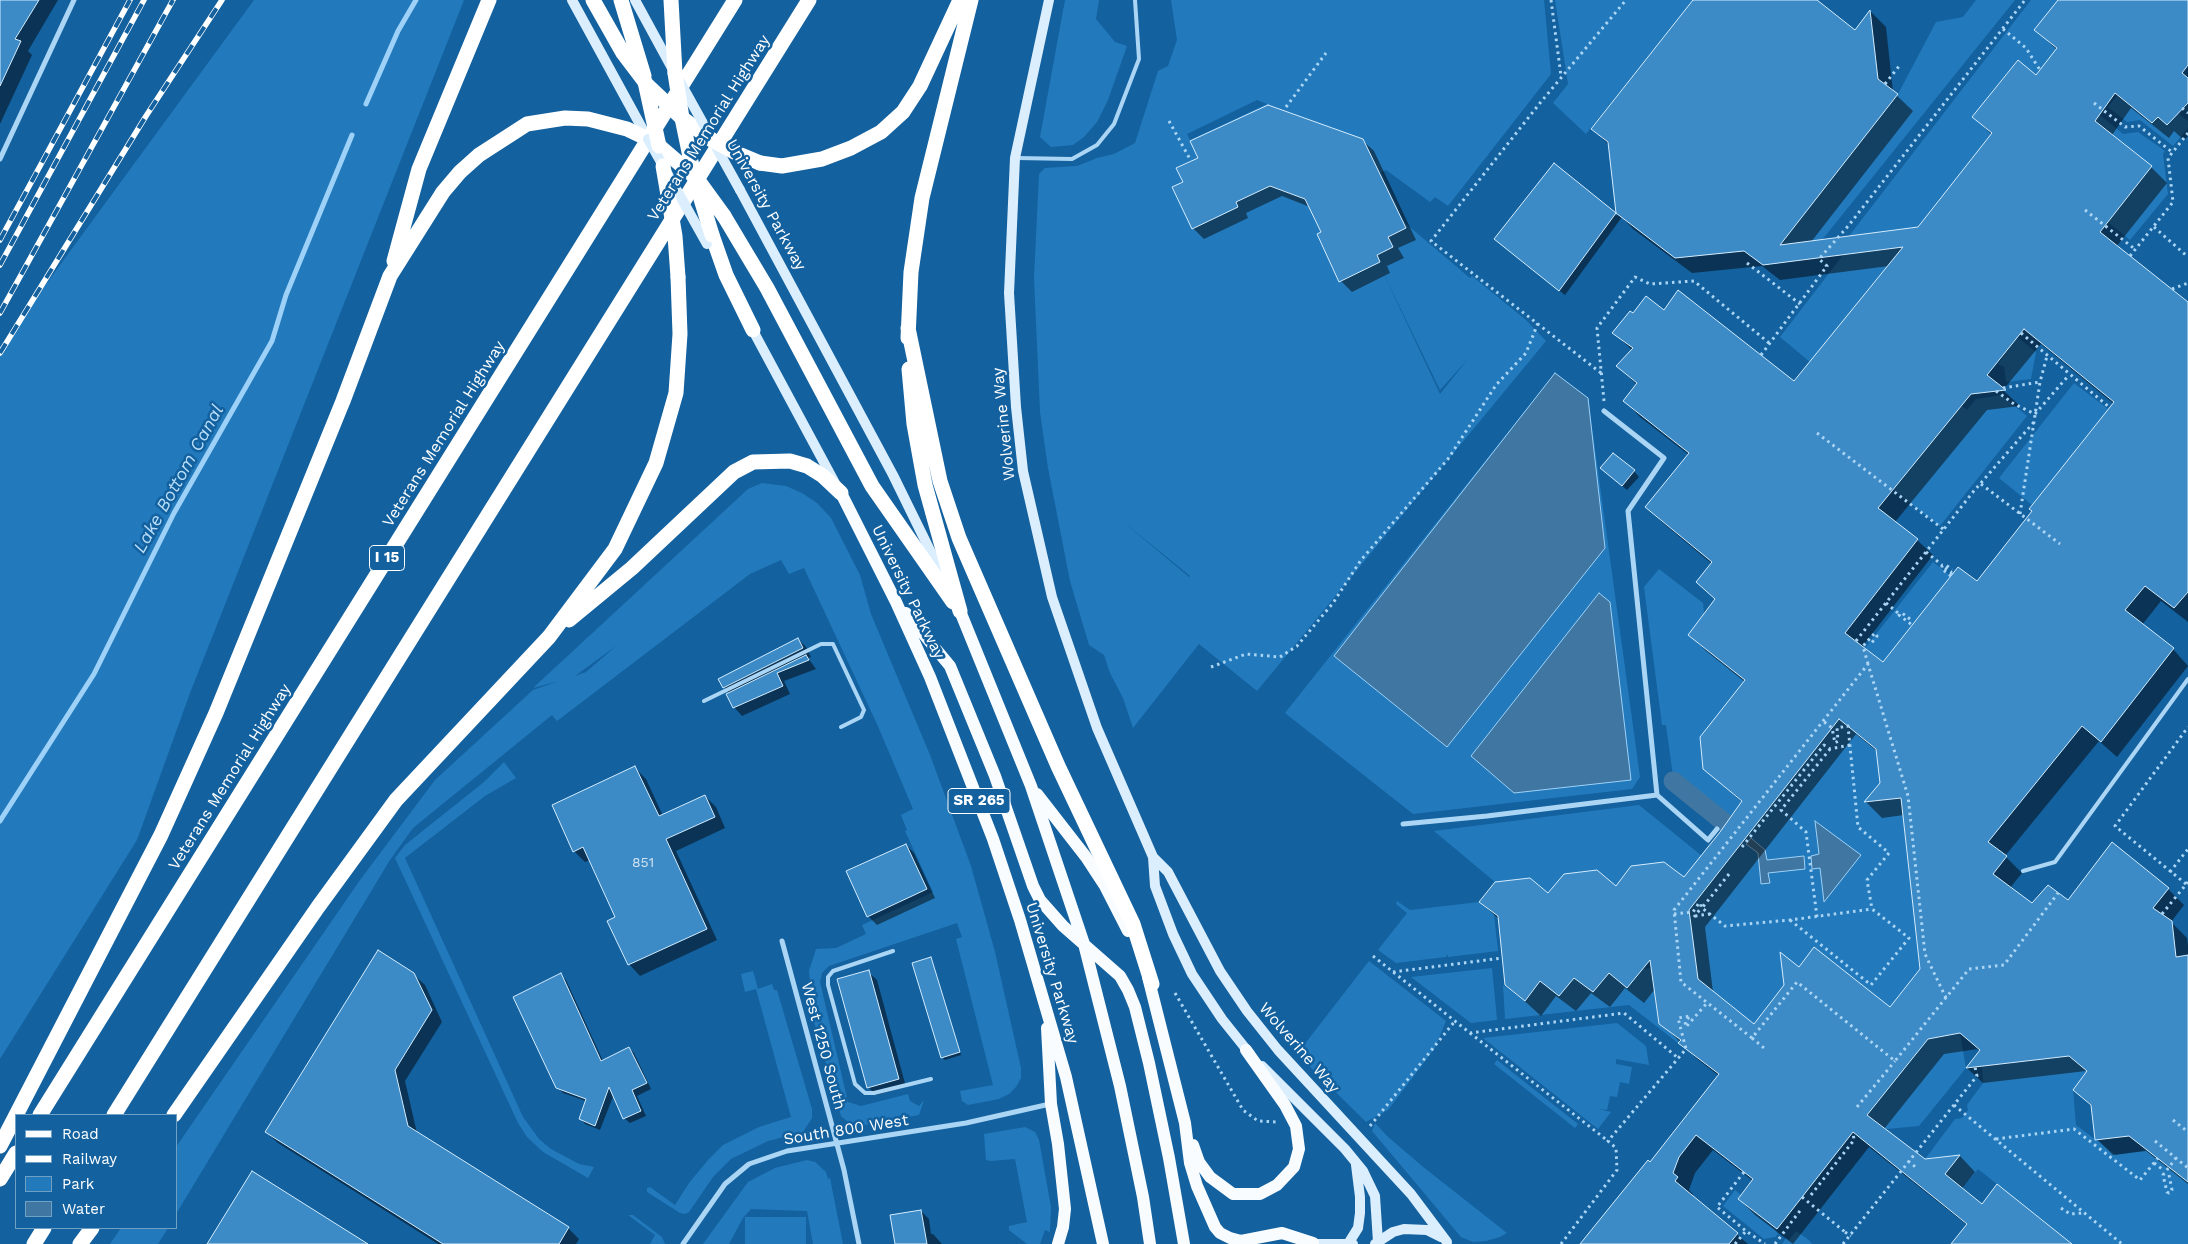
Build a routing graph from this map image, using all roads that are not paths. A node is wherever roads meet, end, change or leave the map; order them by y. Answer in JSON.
{"nodes":[{"id":1,"x":74,"y":0,"type":"edge"},
{"id":2,"x":489,"y":0,"type":"edge"},
{"id":3,"x":572,"y":0,"type":"edge"},
{"id":4,"x":593,"y":0,"type":"edge"},
{"id":5,"x":621,"y":0,"type":"edge"},
{"id":6,"x":635,"y":0,"type":"edge"},
{"id":7,"x":735,"y":0,"type":"edge"},
{"id":8,"x":809,"y":0,"type":"edge"},
{"id":9,"x":960,"y":0,"type":"edge"},
{"id":10,"x":971,"y":0,"type":"edge"},
{"id":11,"x":1049,"y":0,"type":"edge"},
{"id":12,"x":1135,"y":0,"type":"edge"},
{"id":13,"x":671,"y":7,"type":"edge"},
{"id":14,"x":640,"y":72,"type":"junction"},
{"id":15,"x":675,"y":73,"type":"junction"},
{"id":16,"x":682,"y":118,"type":"junction"},
{"id":17,"x":712,"y":140,"type":"junction"},
{"id":18,"x":654,"y":143,"type":"junction"},
{"id":19,"x":1015,"y":158,"type":"junction"},
{"id":20,"x":0,"y":159,"type":"edge"},
{"id":21,"x":663,"y":166,"type":"junction"},
{"id":22,"x":694,"y":176,"type":"junction"},
{"id":23,"x":709,"y":240,"type":"junction"},
{"id":24,"x":390,"y":276,"type":"junction"},
{"id":25,"x":908,"y":328,"type":"junction"},
{"id":26,"x":753,"y":330,"type":"joint"},
{"id":27,"x":1604,"y":411,"type":"road end"},
{"id":28,"x":841,"y":493,"type":"junction"},
{"id":29,"x":896,"y":602,"type":"junction"},
{"id":30,"x":960,"y":611,"type":"junction"},
{"id":31,"x":549,"y":637,"type":"junction"},
{"id":32,"x":2188,"y":679,"type":"edge"},
{"id":33,"x":704,"y":701,"type":"dead end"},
{"id":34,"x":841,"y":727,"type":"dead end"},
{"id":35,"x":1031,"y":786,"type":"junction"},
{"id":36,"x":1657,"y":795,"type":"junction"},
{"id":37,"x":1404,"y":824,"type":"dead end"},
{"id":38,"x":1717,"y":829,"type":"dead end"},
{"id":39,"x":1153,"y":857,"type":"junction"},
{"id":40,"x":2023,"y":871,"type":"dead end"},
{"id":41,"x":782,"y":941,"type":"dead end"},
{"id":42,"x":1084,"y":944,"type":"junction"},
{"id":43,"x":893,"y":950,"type":"dead end"},
{"id":44,"x":1152,"y":984,"type":"junction"},
{"id":45,"x":1046,"y":1005,"type":"junction"},
{"id":46,"x":1246,"y":1050,"type":"junction"},
{"id":47,"x":931,"y":1080,"type":"dead end"},
{"id":48,"x":1051,"y":1104,"type":"junction"},
{"id":49,"x":17,"y":1114,"type":"edge"},
{"id":50,"x":41,"y":1114,"type":"edge"},
{"id":51,"x":115,"y":1114,"type":"edge"},
{"id":52,"x":175,"y":1114,"type":"edge"},
{"id":53,"x":15,"y":1117,"type":"edge"},
{"id":54,"x":1185,"y":1122,"type":"junction"},
{"id":55,"x":836,"y":1143,"type":"junction"},
{"id":56,"x":0,"y":1146,"type":"edge"},
{"id":57,"x":15,"y":1155,"type":"edge"},
{"id":58,"x":1355,"y":1161,"type":"junction"},
{"id":59,"x":0,"y":1179,"type":"edge"},
{"id":60,"x":43,"y":1229,"type":"edge"},
{"id":61,"x":91,"y":1229,"type":"edge"},
{"id":62,"x":1310,"y":1243,"type":"edge"},
{"id":63,"x":1377,"y":1243,"type":"edge"},
{"id":64,"x":1447,"y":1243,"type":"edge"},
{"id":65,"x":34,"y":1244,"type":"edge"},
{"id":66,"x":80,"y":1244,"type":"edge"},
{"id":67,"x":682,"y":1244,"type":"edge"},
{"id":68,"x":859,"y":1244,"type":"edge"},
{"id":69,"x":1058,"y":1244,"type":"edge"},
{"id":70,"x":1103,"y":1244,"type":"edge"},
{"id":71,"x":1150,"y":1244,"type":"edge"},
{"id":72,"x":1184,"y":1244,"type":"edge"},
{"id":73,"x":1348,"y":1244,"type":"edge"},
{"id":74,"x":1354,"y":1244,"type":"edge"}],
"edges":[{"from":1,"to":20,"type":"street"},
{"from":2,"to":24,"type":"highway"},
{"from":3,"to":18,"type":"main road"},
{"from":4,"to":14,"type":"highway"},
{"from":5,"to":14,"type":"highway"},
{"from":6,"to":15,"type":"main road","name":"University Parkway","number":"SR 265"},
{"from":7,"to":50,"type":"highway","name":"Veterans Memorial Highway","number":"I 15"},
{"from":8,"to":51,"type":"highway","name":"Veterans Memorial Highway"},
{"from":9,"to":17,"type":"highway","bridge":true},
{"from":10,"to":25,"type":"highway"},
{"from":11,"to":19,"type":"main road","name":"Wolverine Way"},
{"from":12,"to":19,"type":"lane"},
{"from":13,"to":15,"type":"highway"},
{"from":14,"to":16,"type":"highway","bridge":true},
{"from":14,"to":18,"type":"highway","bridge":true},
{"from":15,"to":16,"type":"highway","bridge":true},
{"from":15,"to":17,"type":"main road","name":"University Parkway","number":"SR 265","bridge":true},
{"from":16,"to":17,"type":"highway"},
{"from":16,"to":22,"type":"highway"},
{"from":17,"to":30,"type":"main road","name":"University Parkway","number":"SR 265","bridge":true},
{"from":18,"to":21,"type":"highway","bridge":true},
{"from":18,"to":22,"type":"highway"},
{"from":18,"to":24,"type":"highway"},
{"from":19,"to":39,"type":"main road","name":"Wolverine Way"},
{"from":21,"to":23,"type":"main road","bridge":true},
{"from":21,"to":31,"type":"highway","bridge":true},
{"from":22,"to":23,"type":"highway","bridge":true},
{"from":22,"to":30,"type":"highway","bridge":true},
{"from":23,"to":26,"type":"highway"},
{"from":24,"to":49,"type":"highway"},
{"from":25,"to":30,"type":"highway"},
{"from":25,"to":44,"type":"highway"},
{"from":26,"to":28,"type":"main road","name":"University Parkway","number":"SR 265"},
{"from":27,"to":36,"type":"street"},
{"from":28,"to":29,"type":"main road","name":"University Parkway","number":"SR 265"},
{"from":28,"to":31,"type":"highway"},
{"from":29,"to":42,"type":"main road"},
{"from":29,"to":45,"type":"main road","name":"University Parkway","number":"SR 265"},
{"from":30,"to":35,"type":"main road","name":"University Parkway","number":"SR 265"},
{"from":31,"to":52,"type":"highway"},
{"from":32,"to":40,"type":"lane"},
{"from":33,"to":34,"type":"lane"},
{"from":35,"to":42,"type":"main road","name":"University Parkway","number":"SR 265"},
{"from":35,"to":44,"type":"main road"},
{"from":36,"to":37,"type":"street"},
{"from":36,"to":38,"type":"street"},
{"from":39,"to":46,"type":"main road","name":"Wolverine Way"},
{"from":39,"to":64,"type":"main road","name":"Wolverine Way"},
{"from":41,"to":55,"type":"street","name":"West 1250 South"},
{"from":42,"to":71,"type":"main road","name":"University Parkway","number":"SR 265"},
{"from":42,"to":72,"type":"main road"},
{"from":43,"to":47,"type":"lane"},
{"from":44,"to":54,"type":"main road"},
{"from":45,"to":48,"type":"main road"},
{"from":45,"to":70,"type":"main road","name":"University Parkway","number":"SR 265"},
{"from":46,"to":54,"type":"main road"},
{"from":46,"to":58,"type":"main road","name":"Wolverine Way"},
{"from":48,"to":55,"type":"street","name":"South 800 West"},
{"from":48,"to":69,"type":"main road"},
{"from":53,"to":56,"type":"highway"},
{"from":54,"to":62,"type":"main road"},
{"from":55,"to":67,"type":"street","name":"South 800 West"},
{"from":55,"to":68,"type":"street","name":"West 1250 South"},
{"from":57,"to":59,"type":"highway"},
{"from":58,"to":63,"type":"main road","name":"Wolverine Way"},
{"from":58,"to":73,"type":"main road"},
{"from":60,"to":65,"type":"highway"},
{"from":61,"to":66,"type":"highway"},
{"from":62,"to":73,"type":"main road"},
{"from":63,"to":64,"type":"main road"},
{"from":73,"to":74,"type":"main road"}]}
